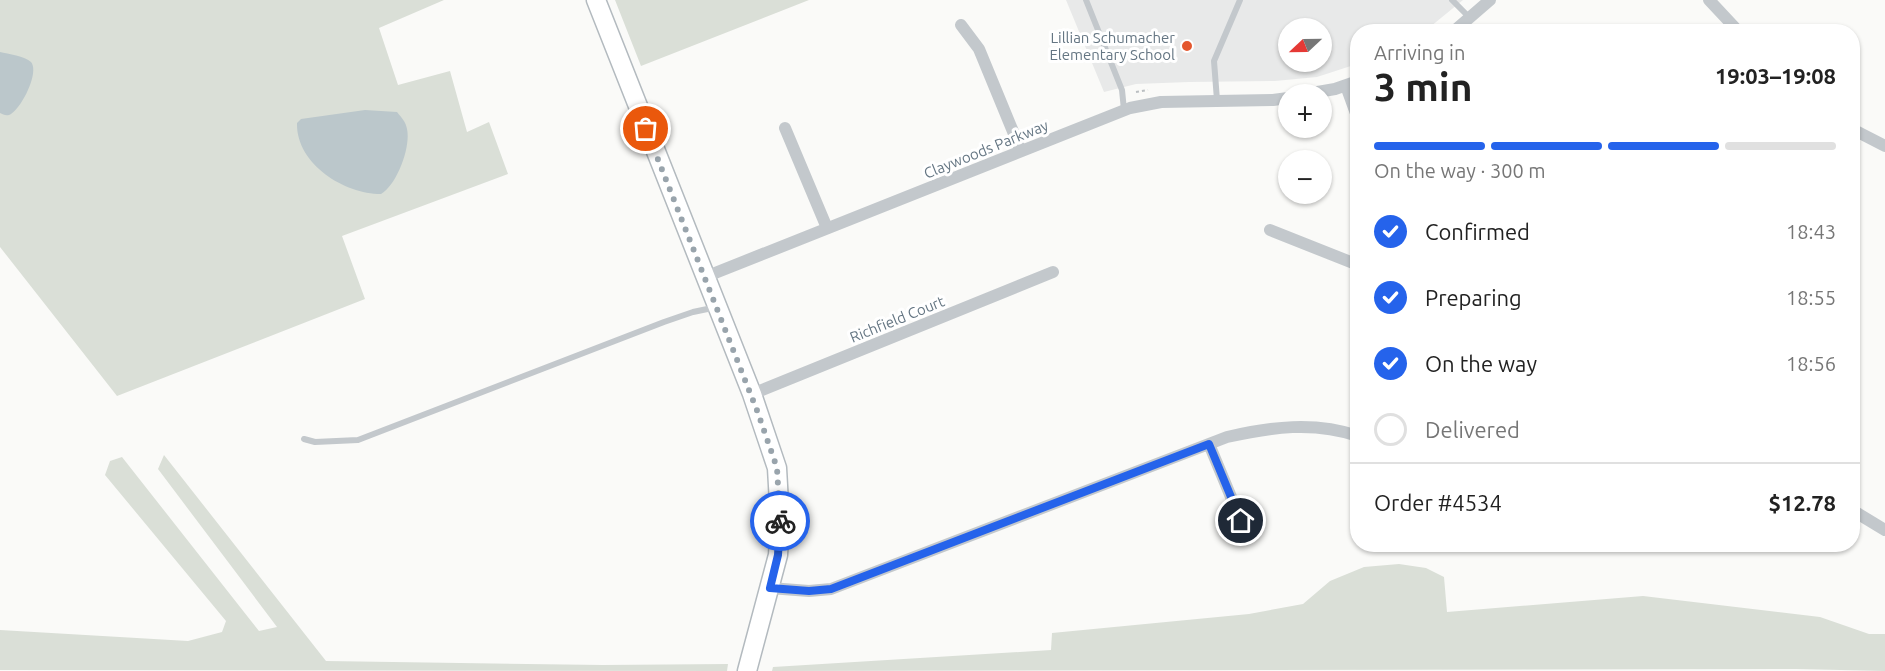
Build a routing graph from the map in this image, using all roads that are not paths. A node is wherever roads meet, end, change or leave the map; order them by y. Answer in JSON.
{"nodes":[{"id":1,"x":596,"y":0,"type":"edge"},
{"id":2,"x":1086,"y":0,"type":"edge"},
{"id":3,"x":1240,"y":0,"type":"edge"},
{"id":4,"x":1452,"y":0,"type":"edge"},
{"id":5,"x":1490,"y":0,"type":"edge"},
{"id":6,"x":1708,"y":0,"type":"edge"},
{"id":7,"x":1470,"y":18,"type":"junction"},
{"id":8,"x":1463,"y":24,"type":"edge"},
{"id":9,"x":1731,"y":24,"type":"edge"},
{"id":10,"x":961,"y":25,"type":"dead end"},
{"id":11,"x":1350,"y":83,"type":"edge"},
{"id":12,"x":1332,"y":88,"type":"edge"},
{"id":13,"x":1278,"y":99,"type":"edge"},
{"id":14,"x":1217,"y":101,"type":"junction"},
{"id":15,"x":1124,"y":111,"type":"junction"},
{"id":16,"x":785,"y":128,"type":"dead end"},
{"id":17,"x":1860,"y":133,"type":"edge"},
{"id":18,"x":1885,"y":146,"type":"edge"},
{"id":19,"x":1021,"y":151,"type":"junction"},
{"id":20,"x":827,"y":228,"type":"junction"},
{"id":21,"x":1270,"y":230,"type":"dead end"},
{"id":22,"x":1350,"y":262,"type":"edge"},
{"id":23,"x":1053,"y":272,"type":"dead end"},
{"id":24,"x":705,"y":277,"type":"junction"},
{"id":25,"x":717,"y":307,"type":"junction"},
{"id":26,"x":752,"y":394,"type":"junction"},
{"id":27,"x":1350,"y":435,"type":"edge"},
{"id":28,"x":304,"y":439,"type":"dead end"},
{"id":29,"x":1209,"y":444,"type":"junction"},
{"id":30,"x":1860,"y":515,"type":"edge"},
{"id":31,"x":1241,"y":521,"type":"dead end"},
{"id":32,"x":1885,"y":530,"type":"edge"},
{"id":33,"x":770,"y":588,"type":"junction"},
{"id":34,"x":749,"y":664,"type":"edge"}],
"edges":[{"from":1,"to":24,"type":"street"},
{"from":2,"to":15,"type":"lane"},
{"from":3,"to":14,"type":"lane"},
{"from":4,"to":7,"type":"lane"},
{"from":5,"to":7,"type":"street"},
{"from":6,"to":9,"type":"street"},
{"from":7,"to":8,"type":"street"},
{"from":10,"to":19,"type":"street"},
{"from":11,"to":12,"type":"street"},
{"from":13,"to":14,"type":"street","name":"Claywoods Parkway"},
{"from":14,"to":15,"type":"street","name":"Claywoods Parkway"},
{"from":15,"to":19,"type":"street","name":"Claywoods Parkway"},
{"from":16,"to":20,"type":"street"},
{"from":17,"to":18,"type":"street"},
{"from":19,"to":20,"type":"street","name":"Claywoods Parkway"},
{"from":20,"to":24,"type":"street","name":"Claywoods Parkway"},
{"from":21,"to":22,"type":"street"},
{"from":23,"to":26,"type":"street","name":"Richfield Court"},
{"from":24,"to":25,"type":"street"},
{"from":25,"to":26,"type":"street"},
{"from":25,"to":28,"type":"lane"},
{"from":26,"to":33,"type":"street"},
{"from":27,"to":29,"type":"street"},
{"from":29,"to":31,"type":"street"},
{"from":29,"to":33,"type":"street"},
{"from":30,"to":32,"type":"street"},
{"from":33,"to":34,"type":"street"}]}
